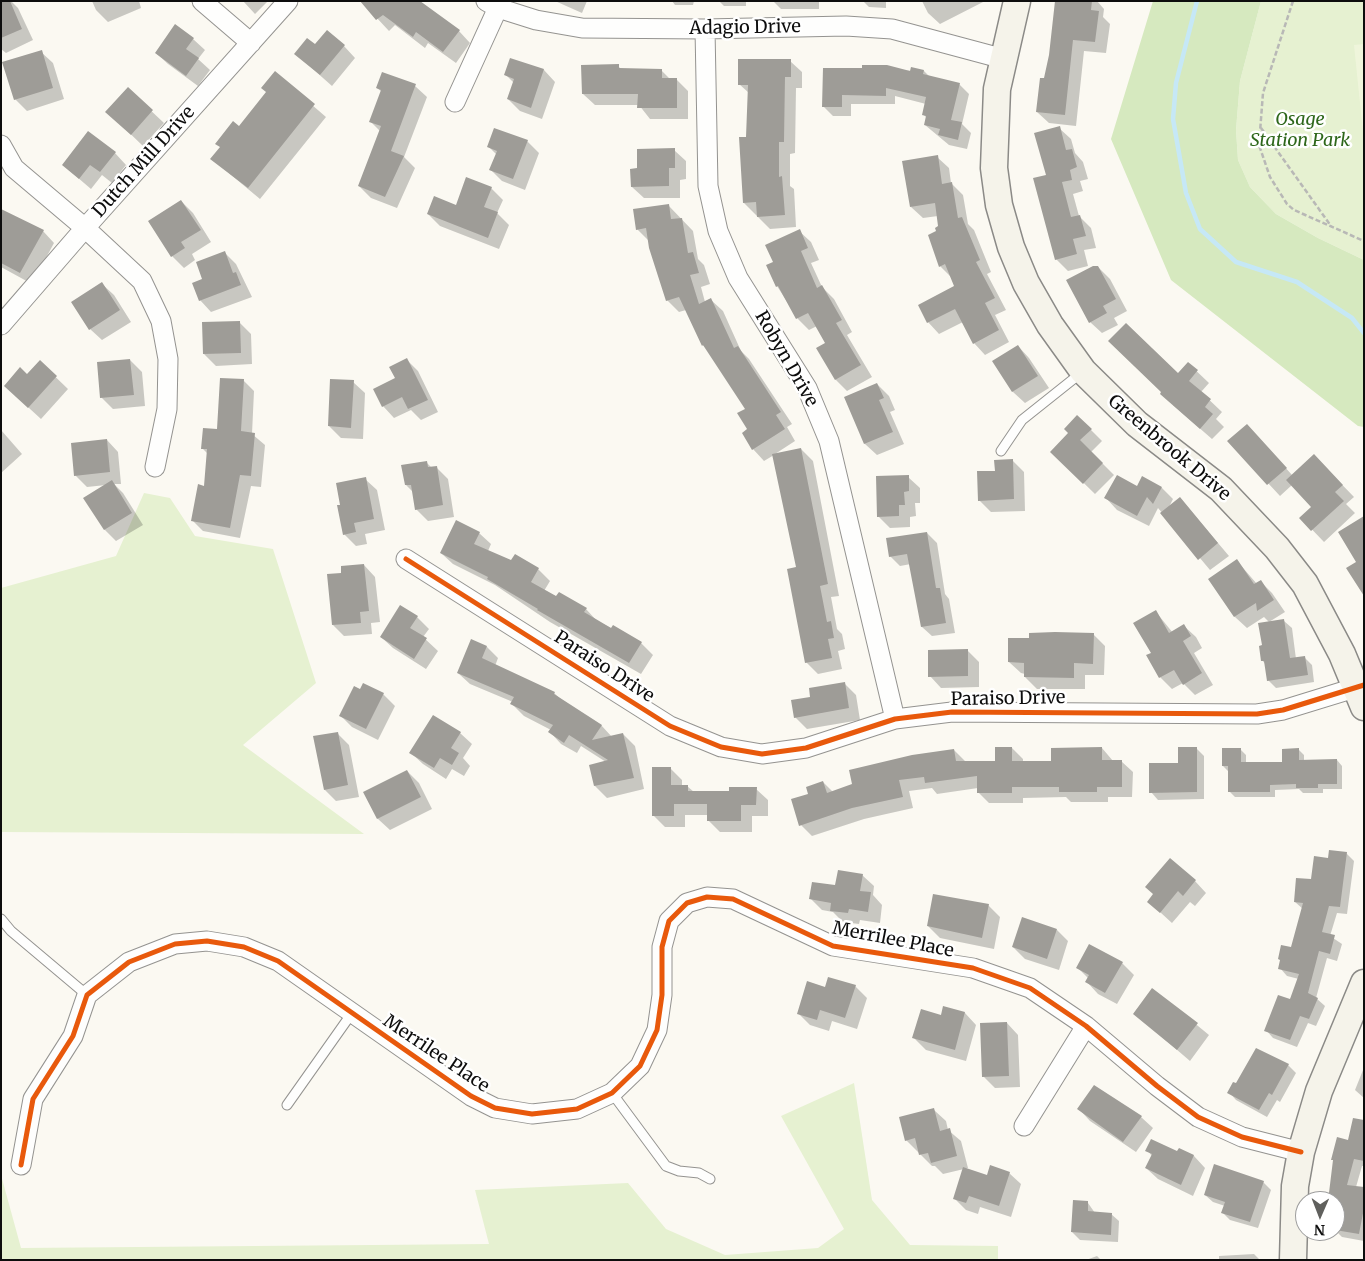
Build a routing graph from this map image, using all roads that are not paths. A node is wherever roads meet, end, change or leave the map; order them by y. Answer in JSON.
{"nodes":[{"id":1,"x":202,"y":1,"type":"edge"},
{"id":2,"x":288,"y":1,"type":"edge"},
{"id":3,"x":1017,"y":1,"type":"edge"},
{"id":4,"x":495,"y":4,"type":"edge"},
{"id":5,"x":705,"y":29,"type":"junction"},
{"id":6,"x":251,"y":43,"type":"junction"},
{"id":7,"x":1004,"y":59,"type":"junction"},
{"id":8,"x":455,"y":102,"type":"dead end"},
{"id":9,"x":1,"y":145,"type":"edge"},
{"id":10,"x":85,"y":228,"type":"junction"},
{"id":11,"x":1,"y":325,"type":"edge"},
{"id":12,"x":1083,"y":371,"type":"junction"},
{"id":13,"x":1001,"y":451,"type":"dead end"},
{"id":14,"x":155,"y":467,"type":"dead end"},
{"id":15,"x":406,"y":559,"type":"dead end"},
{"id":16,"x":1362,"y":693,"type":"edge"},
{"id":17,"x":895,"y":719,"type":"junction"},
{"id":18,"x":1,"y":919,"type":"edge"},
{"id":19,"x":1364,"y":983,"type":"edge"},
{"id":20,"x":87,"y":994,"type":"junction"},
{"id":21,"x":352,"y":1013,"type":"junction"},
{"id":22,"x":1086,"y":1026,"type":"junction"},
{"id":23,"x":612,"y":1093,"type":"junction"},
{"id":24,"x":287,"y":1105,"type":"dead end"},
{"id":25,"x":1024,"y":1126,"type":"dead end"},
{"id":26,"x":1301,"y":1152,"type":"junction"},
{"id":27,"x":20,"y":1165,"type":"dead end"},
{"id":28,"x":710,"y":1179,"type":"dead end"},
{"id":29,"x":1293,"y":1260,"type":"edge"}],
"edges":[{"from":1,"to":6,"type":"street"},
{"from":2,"to":6,"type":"street","name":"Dutch Mill Drive"},
{"from":3,"to":7,"type":"street","name":"Greenbrook Drive"},
{"from":4,"to":5,"type":"street","name":"Adagio Drive"},
{"from":4,"to":8,"type":"street"},
{"from":5,"to":7,"type":"street","name":"Adagio Drive"},
{"from":5,"to":17,"type":"street","name":"Robyn Drive"},
{"from":6,"to":10,"type":"street","name":"Dutch Mill Drive"},
{"from":7,"to":12,"type":"street","name":"Greenbrook Drive"},
{"from":9,"to":10,"type":"street"},
{"from":10,"to":11,"type":"street","name":"Dutch Mill Drive"},
{"from":10,"to":14,"type":"street"},
{"from":12,"to":13,"type":"lane"},
{"from":12,"to":16,"type":"street","name":"Greenbrook Drive"},
{"from":15,"to":17,"type":"street","name":"Paraiso Drive"},
{"from":16,"to":17,"type":"street","name":"Paraiso Drive"},
{"from":18,"to":20,"type":"lane"},
{"from":19,"to":26,"type":"street"},
{"from":20,"to":21,"type":"street","name":"Merrilee Place"},
{"from":20,"to":27,"type":"street"},
{"from":21,"to":23,"type":"street","name":"Merrilee Place"},
{"from":21,"to":24,"type":"lane"},
{"from":22,"to":23,"type":"street","name":"Merrilee Place"},
{"from":22,"to":25,"type":"street"},
{"from":22,"to":26,"type":"street","name":"Merrilee Place"},
{"from":23,"to":28,"type":"lane"},
{"from":26,"to":29,"type":"street"}]}
